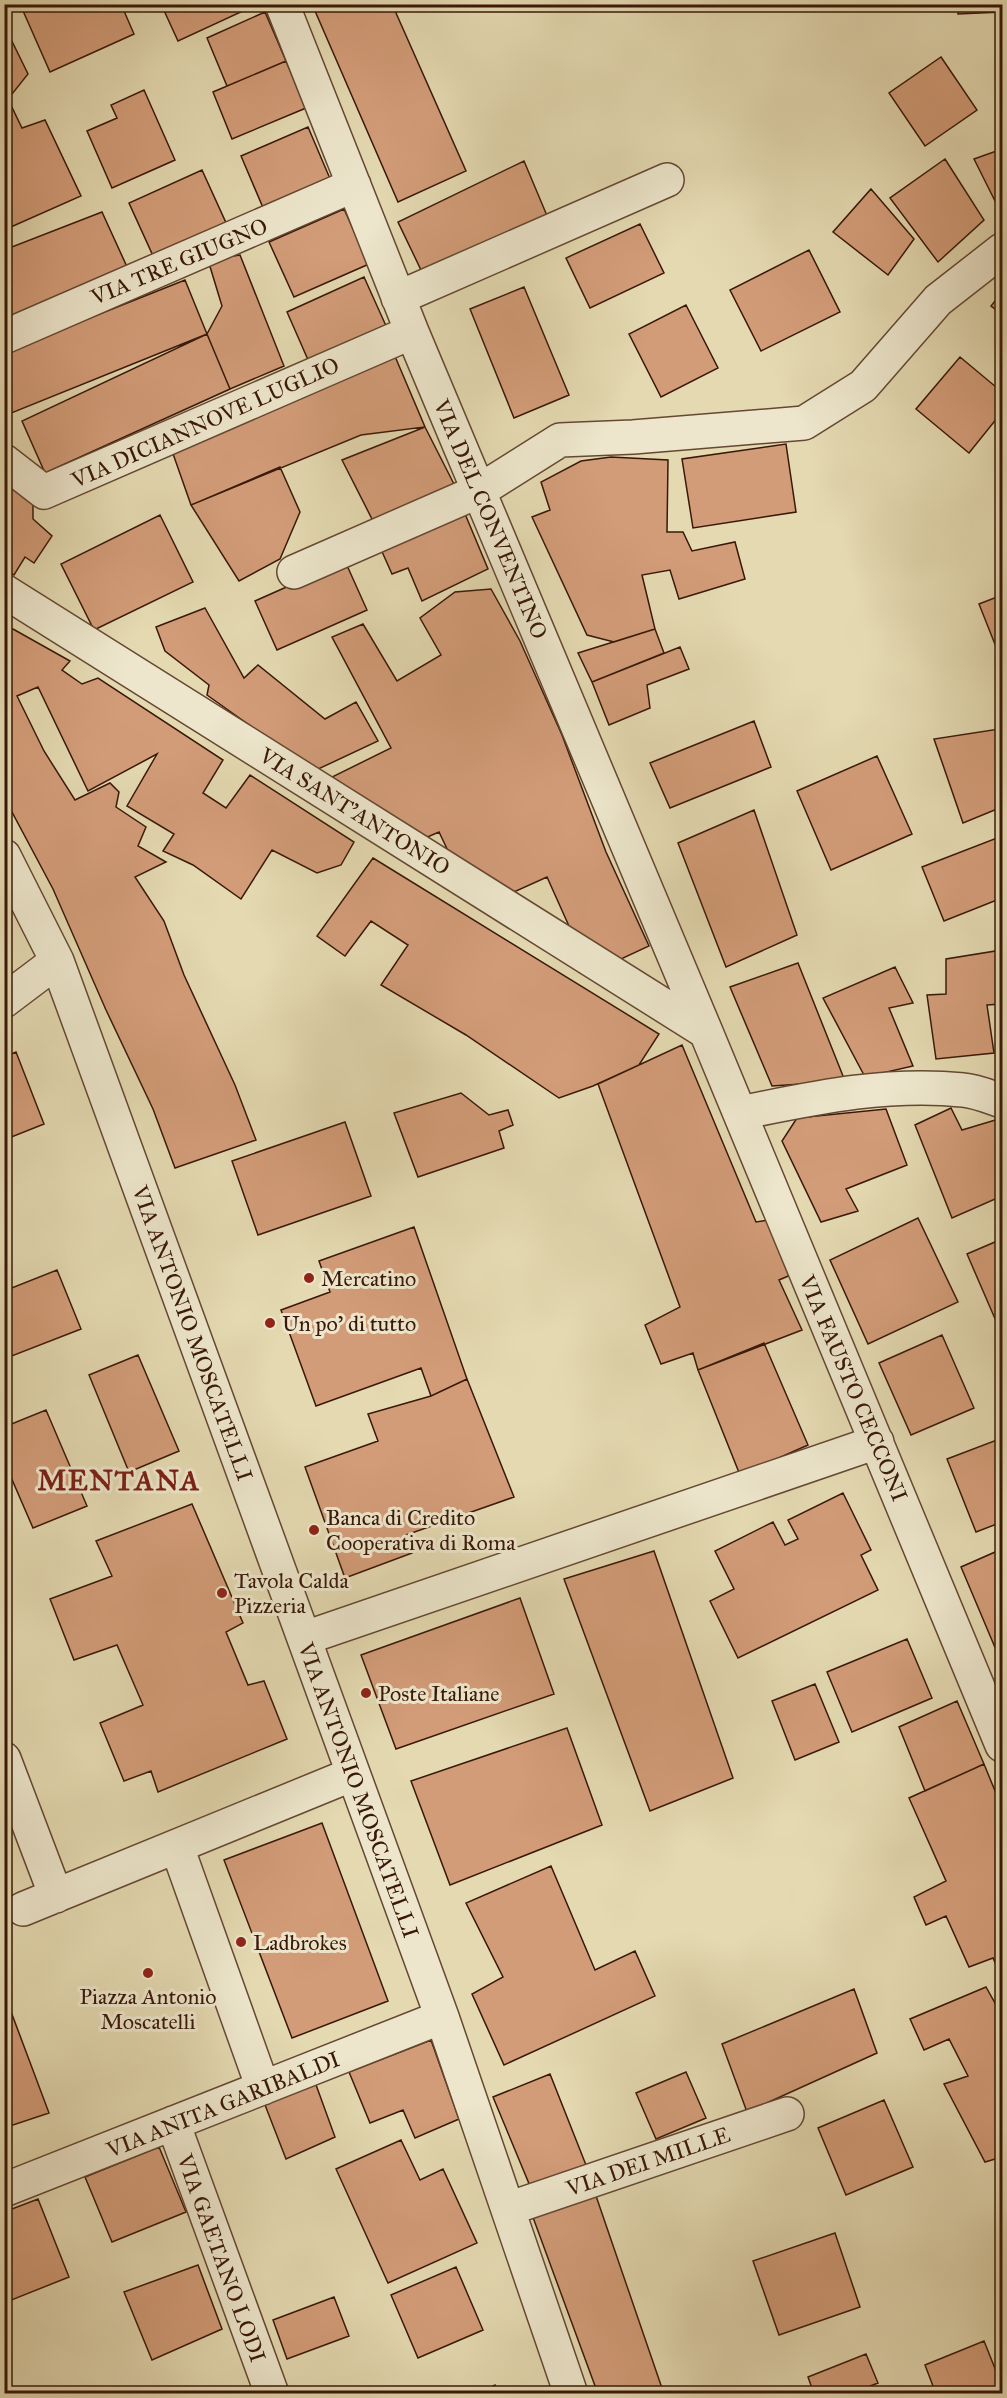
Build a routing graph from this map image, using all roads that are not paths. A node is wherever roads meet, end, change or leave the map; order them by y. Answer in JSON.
{"nodes":[{"id":1,"x":282,"y":4,"type":"edge"},
{"id":2,"x":667,"y":180,"type":"dead end"},
{"id":3,"x":354,"y":185,"type":"junction"},
{"id":4,"x":1002,"y":250,"type":"edge"},
{"id":5,"x":398,"y":298,"type":"junction"},
{"id":6,"x":412,"y":332,"type":"junction"},
{"id":7,"x":4,"y":337,"type":"edge"},
{"id":8,"x":4,"y":460,"type":"edge"},
{"id":9,"x":479,"y":491,"type":"junction"},
{"id":10,"x":294,"y":572,"type":"dead end"},
{"id":11,"x":4,"y":591,"type":"edge"},
{"id":12,"x":4,"y":856,"type":"edge"},
{"id":13,"x":57,"y":961,"type":"junction"},
{"id":14,"x":4,"y":1001,"type":"edge"},
{"id":15,"x":706,"y":1032,"type":"junction"},
{"id":16,"x":1002,"y":1101,"type":"edge"},
{"id":17,"x":740,"y":1113,"type":"junction"},
{"id":18,"x":877,"y":1442,"type":"junction"},
{"id":19,"x":304,"y":1638,"type":"junction"},
{"id":20,"x":996,"y":1710,"type":"edge"},
{"id":21,"x":1002,"y":1745,"type":"edge"},
{"id":22,"x":4,"y":1759,"type":"edge"},
{"id":23,"x":353,"y":1774,"type":"junction"},
{"id":24,"x":177,"y":1847,"type":"junction"},
{"id":25,"x":56,"y":1896,"type":"junction"},
{"id":26,"x":23,"y":1909,"type":"dead end"},
{"id":27,"x":442,"y":2017,"type":"junction"},
{"id":28,"x":263,"y":2088,"type":"junction"},
{"id":29,"x":787,"y":2114,"type":"dead end"},
{"id":30,"x":173,"y":2123,"type":"junction"},
{"id":31,"x":4,"y":2190,"type":"edge"},
{"id":32,"x":508,"y":2209,"type":"junction"},
{"id":33,"x":272,"y":2394,"type":"edge"},
{"id":34,"x":571,"y":2394,"type":"edge"}],
"edges":[{"from":1,"to":3,"type":"street","name":"VIA DEL CONVENTINO"},
{"from":2,"to":5,"type":"street"},
{"from":3,"to":5,"type":"street","name":"VIA DEL CONVENTINO"},
{"from":3,"to":7,"type":"street","name":"VIA TRE GIUGNO"},
{"from":4,"to":9,"type":"street"},
{"from":5,"to":6,"type":"street","name":"VIA DEL CONVENTINO"},
{"from":6,"to":8,"type":"street","name":"VIA DICIANNOVE LUGLIO"},
{"from":6,"to":9,"type":"street","name":"VIA DEL CONVENTINO"},
{"from":9,"to":10,"type":"street"},
{"from":9,"to":15,"type":"street","name":"VIA DEL CONVENTINO"},
{"from":11,"to":15,"type":"street","name":"VIA SANT'ANTONIO"},
{"from":12,"to":13,"type":"street","name":"VIA ANTONIO MOSCATELLI"},
{"from":13,"to":14,"type":"street"},
{"from":13,"to":19,"type":"street","name":"VIA ANTONIO MOSCATELLI"},
{"from":15,"to":17,"type":"street","name":"VIA FAUSTO CECCONI"},
{"from":16,"to":17,"type":"street"},
{"from":17,"to":18,"type":"street","name":"VIA FAUSTO CECCONI"},
{"from":18,"to":19,"type":"street"},
{"from":18,"to":20,"type":"street","name":"VIA FAUSTO CECCONI"},
{"from":19,"to":23,"type":"street","name":"VIA ANTONIO MOSCATELLI"},
{"from":20,"to":21,"type":"street","name":"VIA FAUSTO CECCONI"},
{"from":22,"to":25,"type":"street"},
{"from":23,"to":24,"type":"street"},
{"from":23,"to":27,"type":"street","name":"VIA ANTONIO MOSCATELLI"},
{"from":24,"to":25,"type":"street"},
{"from":24,"to":28,"type":"street"},
{"from":25,"to":26,"type":"street"},
{"from":27,"to":28,"type":"street","name":"VIA ANITA GARIBALDI"},
{"from":27,"to":32,"type":"street","name":"VIA ANTONIO MOSCATELLI"},
{"from":28,"to":30,"type":"street","name":"VIA ANITA GARIBALDI"},
{"from":29,"to":32,"type":"street","name":"VIA DEI MILLE"},
{"from":30,"to":31,"type":"street","name":"VIA ANITA GARIBALDI"},
{"from":30,"to":33,"type":"street","name":"VIA GAETANO LODI"},
{"from":32,"to":34,"type":"street","name":"VIA ANTONIO MOSCATELLI"}]}
